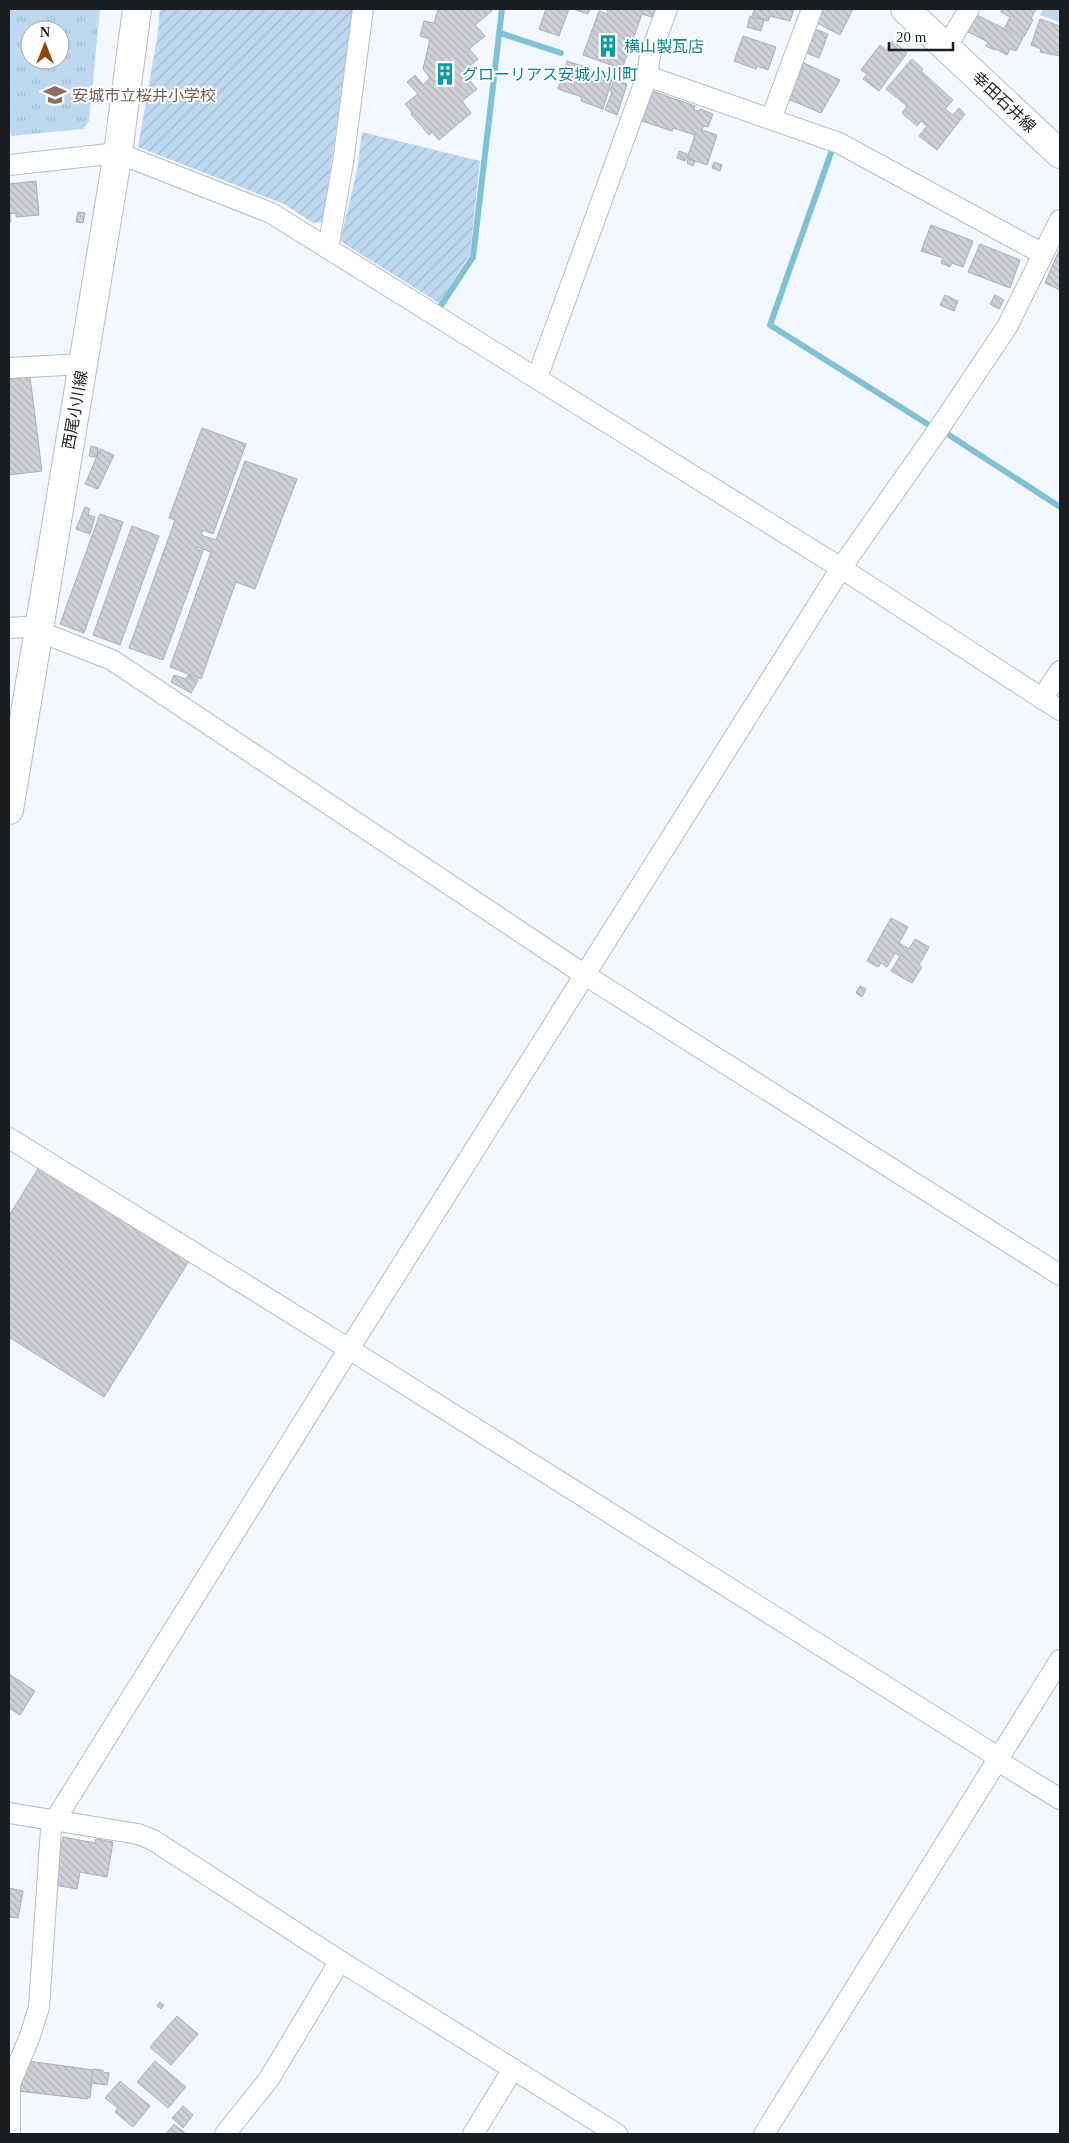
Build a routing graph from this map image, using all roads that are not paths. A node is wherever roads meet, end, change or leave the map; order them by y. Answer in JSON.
{"nodes":[{"id":1,"x":137,"y":9,"type":"edge"},
{"id":2,"x":363,"y":9,"type":"edge"},
{"id":3,"x":667,"y":9,"type":"edge"},
{"id":4,"x":812,"y":9,"type":"edge"},
{"id":5,"x":904,"y":9,"type":"edge"},
{"id":6,"x":969,"y":9,"type":"edge"},
{"id":7,"x":946,"y":48,"type":"junction"},
{"id":8,"x":647,"y":76,"type":"junction"},
{"id":9,"x":771,"y":118,"type":"junction"},
{"id":10,"x":118,"y":153,"type":"junction"},
{"id":11,"x":1060,"y":154,"type":"edge"},
{"id":12,"x":9,"y":165,"type":"edge"},
{"id":13,"x":1060,"y":220,"type":"edge"},
{"id":14,"x":328,"y":249,"type":"junction"},
{"id":15,"x":1043,"y":254,"type":"junction"},
{"id":16,"x":83,"y":364,"type":"junction"},
{"id":17,"x":9,"y":368,"type":"edge"},
{"id":18,"x":537,"y":378,"type":"junction"},
{"id":19,"x":841,"y":568,"type":"junction"},
{"id":20,"x":9,"y":628,"type":"edge"},
{"id":21,"x":38,"y":631,"type":"junction"},
{"id":22,"x":1060,"y":671,"type":"edge"},
{"id":23,"x":1042,"y":699,"type":"junction"},
{"id":24,"x":1060,"y":710,"type":"edge"},
{"id":25,"x":9,"y":810,"type":"edge"},
{"id":26,"x":585,"y":975,"type":"junction"},
{"id":27,"x":9,"y":1138,"type":"edge"},
{"id":28,"x":1060,"y":1275,"type":"edge"},
{"id":29,"x":349,"y":1349,"type":"junction"},
{"id":30,"x":1060,"y":1660,"type":"edge"},
{"id":31,"x":998,"y":1761,"type":"junction"},
{"id":32,"x":1060,"y":1799,"type":"edge"},
{"id":33,"x":9,"y":1813,"type":"edge"},
{"id":34,"x":56,"y":1820,"type":"junction"},
{"id":35,"x":340,"y":1961,"type":"junction"},
{"id":36,"x":513,"y":2069,"type":"junction"},
{"id":37,"x":10,"y":2084,"type":"edge"},
{"id":38,"x":10,"y":2134,"type":"edge"},
{"id":39,"x":225,"y":2134,"type":"edge"},
{"id":40,"x":472,"y":2134,"type":"edge"},
{"id":41,"x":617,"y":2134,"type":"edge"},
{"id":42,"x":764,"y":2134,"type":"edge"}],
"edges":[{"from":1,"to":10,"type":"main road","name":"西尾小川線"},
{"from":2,"to":14,"type":"street"},
{"from":3,"to":8,"type":"street"},
{"from":4,"to":9,"type":"street"},
{"from":5,"to":7,"type":"main road","name":"幸田石井線"},
{"from":6,"to":7,"type":"street"},
{"from":7,"to":11,"type":"main road","name":"幸田石井線"},
{"from":8,"to":9,"type":"street"},
{"from":8,"to":18,"type":"street"},
{"from":9,"to":15,"type":"street"},
{"from":10,"to":12,"type":"street"},
{"from":10,"to":14,"type":"street"},
{"from":10,"to":16,"type":"main road","name":"西尾小川線"},
{"from":13,"to":15,"type":"street"},
{"from":14,"to":18,"type":"street"},
{"from":15,"to":19,"type":"street"},
{"from":16,"to":17,"type":"street"},
{"from":16,"to":21,"type":"main road","name":"西尾小川線"},
{"from":18,"to":19,"type":"street"},
{"from":19,"to":23,"type":"street"},
{"from":19,"to":26,"type":"street"},
{"from":20,"to":21,"type":"street"},
{"from":21,"to":25,"type":"main road","name":"西尾小川線"},
{"from":21,"to":26,"type":"street"},
{"from":22,"to":23,"type":"street"},
{"from":23,"to":24,"type":"street"},
{"from":26,"to":28,"type":"street"},
{"from":26,"to":29,"type":"street"},
{"from":27,"to":29,"type":"street"},
{"from":29,"to":31,"type":"street"},
{"from":29,"to":34,"type":"street"},
{"from":30,"to":31,"type":"street"},
{"from":31,"to":32,"type":"street"},
{"from":31,"to":42,"type":"street"},
{"from":33,"to":34,"type":"street"},
{"from":34,"to":35,"type":"street"},
{"from":34,"to":37,"type":"street"},
{"from":35,"to":36,"type":"street"},
{"from":35,"to":39,"type":"street"},
{"from":36,"to":40,"type":"street"},
{"from":36,"to":41,"type":"street"},
{"from":37,"to":38,"type":"street"}]}
